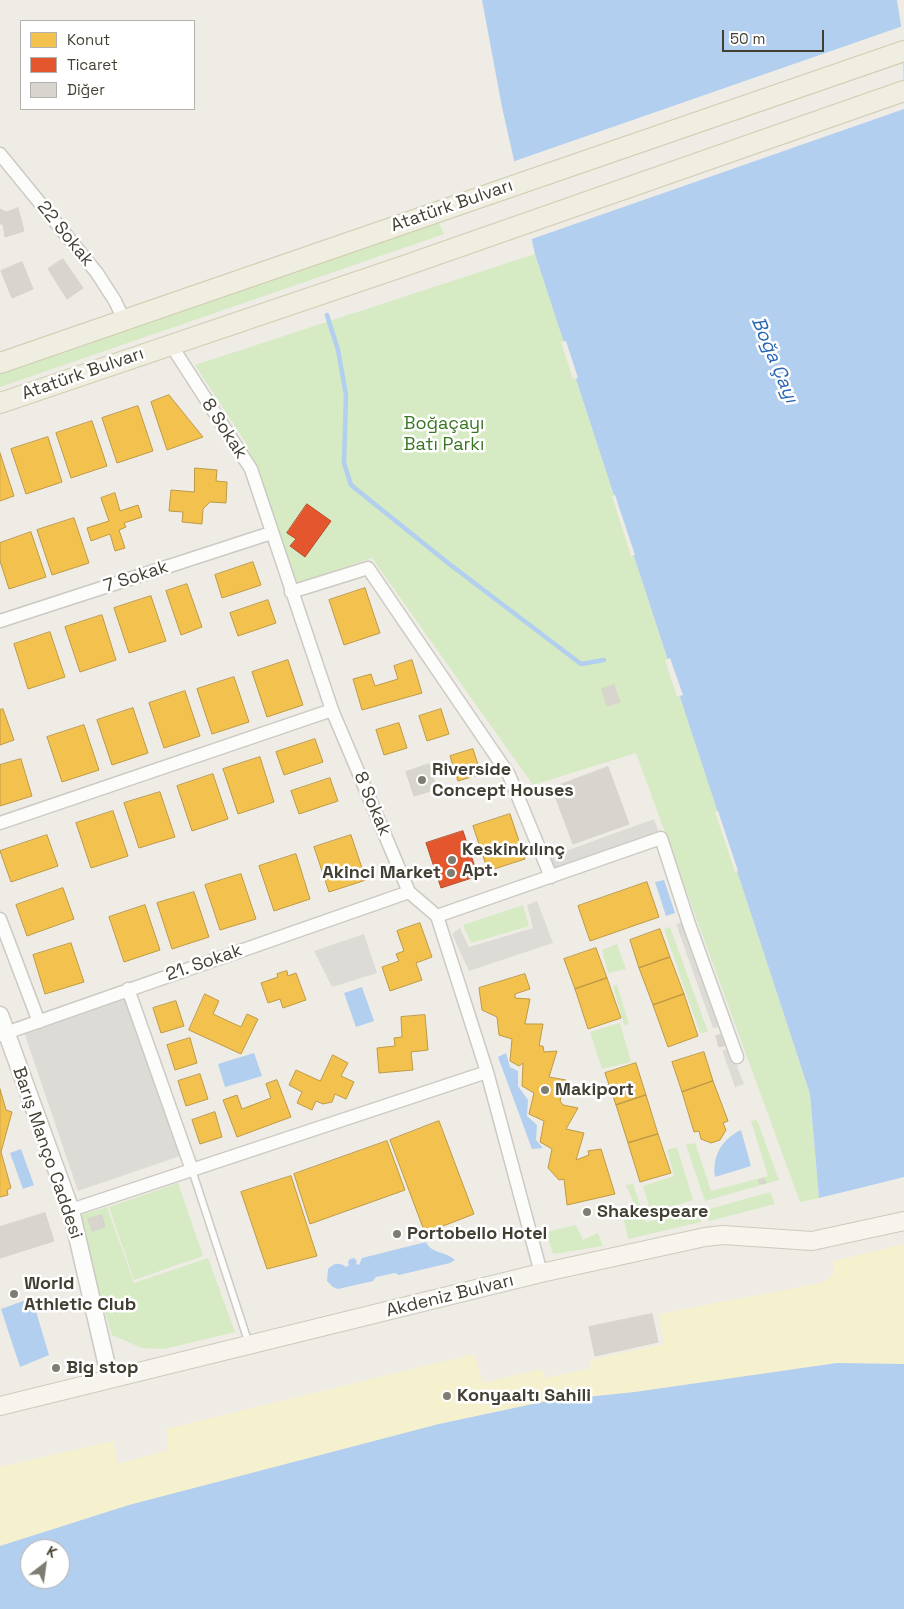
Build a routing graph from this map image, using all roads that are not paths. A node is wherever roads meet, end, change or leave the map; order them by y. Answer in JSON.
{"nodes":[{"id":1,"x":904,"y":51,"type":"edge"},
{"id":2,"x":904,"y":92,"type":"edge"},
{"id":3,"x":2,"y":159,"type":"edge"},
{"id":4,"x":124,"y":320,"type":"junction"},
{"id":5,"x":171,"y":345,"type":"junction"},
{"id":6,"x":0,"y":362,"type":"edge"},
{"id":7,"x":0,"y":403,"type":"edge"},
{"id":8,"x":271,"y":533,"type":"junction"},
{"id":9,"x":291,"y":592,"type":"junction"},
{"id":10,"x":0,"y":621,"type":"edge"},
{"id":11,"x":332,"y":710,"type":"junction"},
{"id":12,"x":0,"y":823,"type":"edge"},
{"id":13,"x":551,"y":877,"type":"junction"},
{"id":14,"x":409,"y":892,"type":"junction"},
{"id":15,"x":437,"y":916,"type":"junction"},
{"id":16,"x":0,"y":919,"type":"edge"},
{"id":17,"x":128,"y":989,"type":"junction"},
{"id":18,"x":0,"y":1015,"type":"edge"},
{"id":19,"x":39,"y":1022,"type":"junction"},
{"id":20,"x":3,"y":1034,"type":"edge"},
{"id":21,"x":737,"y":1057,"type":"dead end"},
{"id":22,"x":487,"y":1072,"type":"junction"},
{"id":23,"x":192,"y":1170,"type":"junction"},
{"id":24,"x":71,"y":1210,"type":"junction"},
{"id":25,"x":904,"y":1221,"type":"edge"},
{"id":26,"x":541,"y":1273,"type":"junction"},
{"id":27,"x":250,"y":1345,"type":"junction"},
{"id":28,"x":110,"y":1379,"type":"junction"},
{"id":29,"x":0,"y":1406,"type":"edge"}],
"edges":[{"from":1,"to":4,"type":"main road","name":"Atatürk Bulvarı"},
{"from":2,"to":5,"type":"main road","name":"Atatürk Bulvarı"},
{"from":3,"to":4,"type":"street","name":"22 Sokak"},
{"from":4,"to":6,"type":"main road","name":"Atatürk Bulvarı"},
{"from":5,"to":7,"type":"main road","name":"Atatürk Bulvarı"},
{"from":5,"to":8,"type":"street","name":"8 Sokak"},
{"from":8,"to":9,"type":"street","name":"8 Sokak"},
{"from":8,"to":10,"type":"street","name":"7 Sokak"},
{"from":9,"to":11,"type":"street","name":"8 Sokak"},
{"from":9,"to":13,"type":"street"},
{"from":11,"to":12,"type":"street"},
{"from":11,"to":14,"type":"street","name":"8 Sokak"},
{"from":13,"to":15,"type":"street"},
{"from":13,"to":21,"type":"street"},
{"from":14,"to":15,"type":"street","name":"8 Sokak"},
{"from":14,"to":17,"type":"street","name":"21. Sokak"},
{"from":15,"to":22,"type":"street"},
{"from":16,"to":19,"type":"street"},
{"from":17,"to":19,"type":"street","name":"21. Sokak"},
{"from":17,"to":23,"type":"street"},
{"from":18,"to":20,"type":"street","name":"Barış Manço Caddesi"},
{"from":19,"to":20,"type":"street","name":"21. Sokak"},
{"from":20,"to":24,"type":"street","name":"Barış Manço Caddesi"},
{"from":22,"to":23,"type":"street"},
{"from":22,"to":26,"type":"street"},
{"from":23,"to":24,"type":"street"},
{"from":23,"to":27,"type":"lane"},
{"from":24,"to":28,"type":"street","name":"Barış Manço Caddesi"},
{"from":25,"to":26,"type":"main road","name":"Akdeniz Bulvarı"},
{"from":26,"to":27,"type":"main road","name":"Akdeniz Bulvarı"},
{"from":27,"to":28,"type":"main road","name":"Akdeniz Bulvarı"},
{"from":28,"to":29,"type":"main road","name":"Akdeniz Bulvarı"}]}
